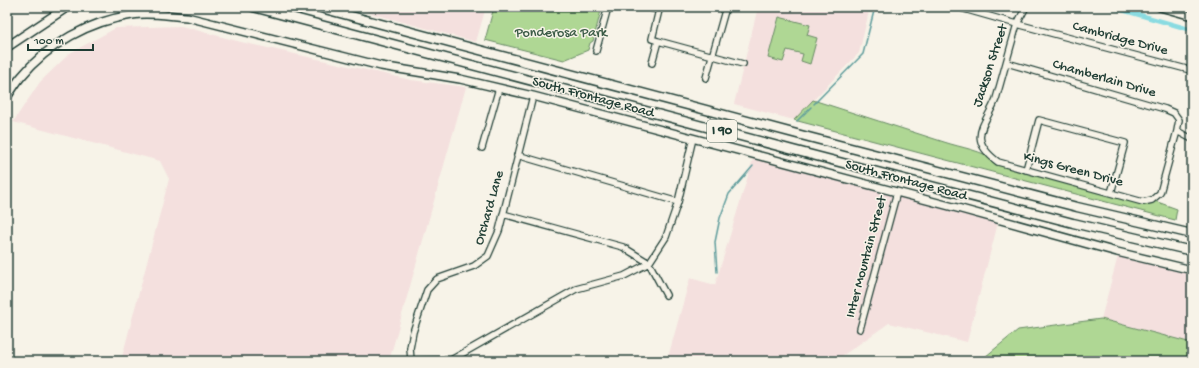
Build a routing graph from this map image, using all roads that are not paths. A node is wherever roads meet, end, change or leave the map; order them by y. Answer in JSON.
{"nodes":[{"id":1,"x":67,"y":7,"type":"edge"},
{"id":2,"x":253,"y":7,"type":"edge"},
{"id":3,"x":317,"y":7,"type":"edge"},
{"id":4,"x":608,"y":7,"type":"edge"},
{"id":5,"x":646,"y":7,"type":"edge"},
{"id":6,"x":726,"y":7,"type":"edge"},
{"id":7,"x":958,"y":7,"type":"edge"},
{"id":8,"x":1026,"y":7,"type":"edge"},
{"id":9,"x":1160,"y":7,"type":"edge"},
{"id":10,"x":1192,"y":16,"type":"edge"},
{"id":11,"x":1017,"y":24,"type":"junction"},
{"id":12,"x":658,"y":41,"type":"junction"},
{"id":13,"x":7,"y":47,"type":"edge"},
{"id":14,"x":596,"y":51,"type":"dead end"},
{"id":15,"x":713,"y":56,"type":"junction"},
{"id":16,"x":652,"y":63,"type":"dead end"},
{"id":17,"x":1007,"y":63,"type":"junction"},
{"id":18,"x":743,"y":64,"type":"dead end"},
{"id":19,"x":1191,"y":69,"type":"edge"},
{"id":20,"x":706,"y":78,"type":"dead end"},
{"id":21,"x":499,"y":88,"type":"junction"},
{"id":22,"x":533,"y":96,"type":"junction"},
{"id":23,"x":7,"y":97,"type":"edge"},
{"id":24,"x":1177,"y":131,"type":"junction"},
{"id":25,"x":692,"y":138,"type":"junction"},
{"id":26,"x":1192,"y":139,"type":"edge"},
{"id":27,"x":482,"y":148,"type":"dead end"},
{"id":28,"x":517,"y":155,"type":"junction"},
{"id":29,"x":989,"y":155,"type":"joint"},
{"id":30,"x":1026,"y":170,"type":"junction"},
{"id":31,"x":897,"y":192,"type":"junction"},
{"id":32,"x":1111,"y":193,"type":"junction"},
{"id":33,"x":1152,"y":200,"type":"joint"},
{"id":34,"x":678,"y":202,"type":"junction"},
{"id":35,"x":503,"y":214,"type":"junction"},
{"id":36,"x":1192,"y":234,"type":"edge"},
{"id":37,"x":1192,"y":251,"type":"edge"},
{"id":38,"x":649,"y":263,"type":"junction"},
{"id":39,"x":1192,"y":270,"type":"edge"},
{"id":40,"x":666,"y":295,"type":"dead end"},
{"id":41,"x":860,"y":329,"type":"dead end"},
{"id":42,"x":411,"y":361,"type":"edge"}],
"edges":[{"from":1,"to":13,"type":"highway"},
{"from":2,"to":37,"type":"highway","number":"I 90"},
{"from":3,"to":36,"type":"highway","number":"I 90"},
{"from":4,"to":14,"type":"street"},
{"from":5,"to":12,"type":"street"},
{"from":6,"to":15,"type":"street"},
{"from":7,"to":11,"type":"street","name":"Cambridge Drive"},
{"from":8,"to":11,"type":"street","name":"Jackson Street"},
{"from":9,"to":10,"type":"main road"},
{"from":11,"to":17,"type":"street","name":"Jackson Street"},
{"from":11,"to":19,"type":"street","name":"Cambridge Drive"},
{"from":12,"to":15,"type":"street"},
{"from":12,"to":16,"type":"street"},
{"from":15,"to":18,"type":"street"},
{"from":15,"to":20,"type":"street"},
{"from":17,"to":24,"type":"street","name":"Chamberlain Drive"},
{"from":17,"to":29,"type":"street","name":"Jackson Street"},
{"from":21,"to":22,"type":"main road","name":"South Frontage Road"},
{"from":21,"to":23,"type":"main road","name":"South Frontage Road"},
{"from":21,"to":27,"type":"street"},
{"from":22,"to":25,"type":"main road","name":"South Frontage Road"},
{"from":22,"to":28,"type":"street","name":"Orchard Lane"},
{"from":24,"to":26,"type":"street"},
{"from":24,"to":33,"type":"street","name":"Chamberlain Drive"},
{"from":25,"to":31,"type":"main road","name":"South Frontage Road"},
{"from":25,"to":34,"type":"street"},
{"from":28,"to":34,"type":"street"},
{"from":28,"to":35,"type":"street","name":"Orchard Lane"},
{"from":29,"to":30,"type":"street","name":"Kings Green Drive"},
{"from":30,"to":32,"type":"street","name":"Kings Green Drive"},
{"from":30,"to":32,"type":"street"},
{"from":31,"to":39,"type":"main road","name":"South Frontage Road"},
{"from":31,"to":41,"type":"street","name":"Inter Mountain Street"},
{"from":32,"to":33,"type":"street","name":"Kings Green Drive"},
{"from":34,"to":38,"type":"street"},
{"from":35,"to":38,"type":"street"},
{"from":35,"to":42,"type":"street","name":"Orchard Lane"},
{"from":38,"to":40,"type":"street"},
{"from":38,"to":42,"type":"street"}]}
